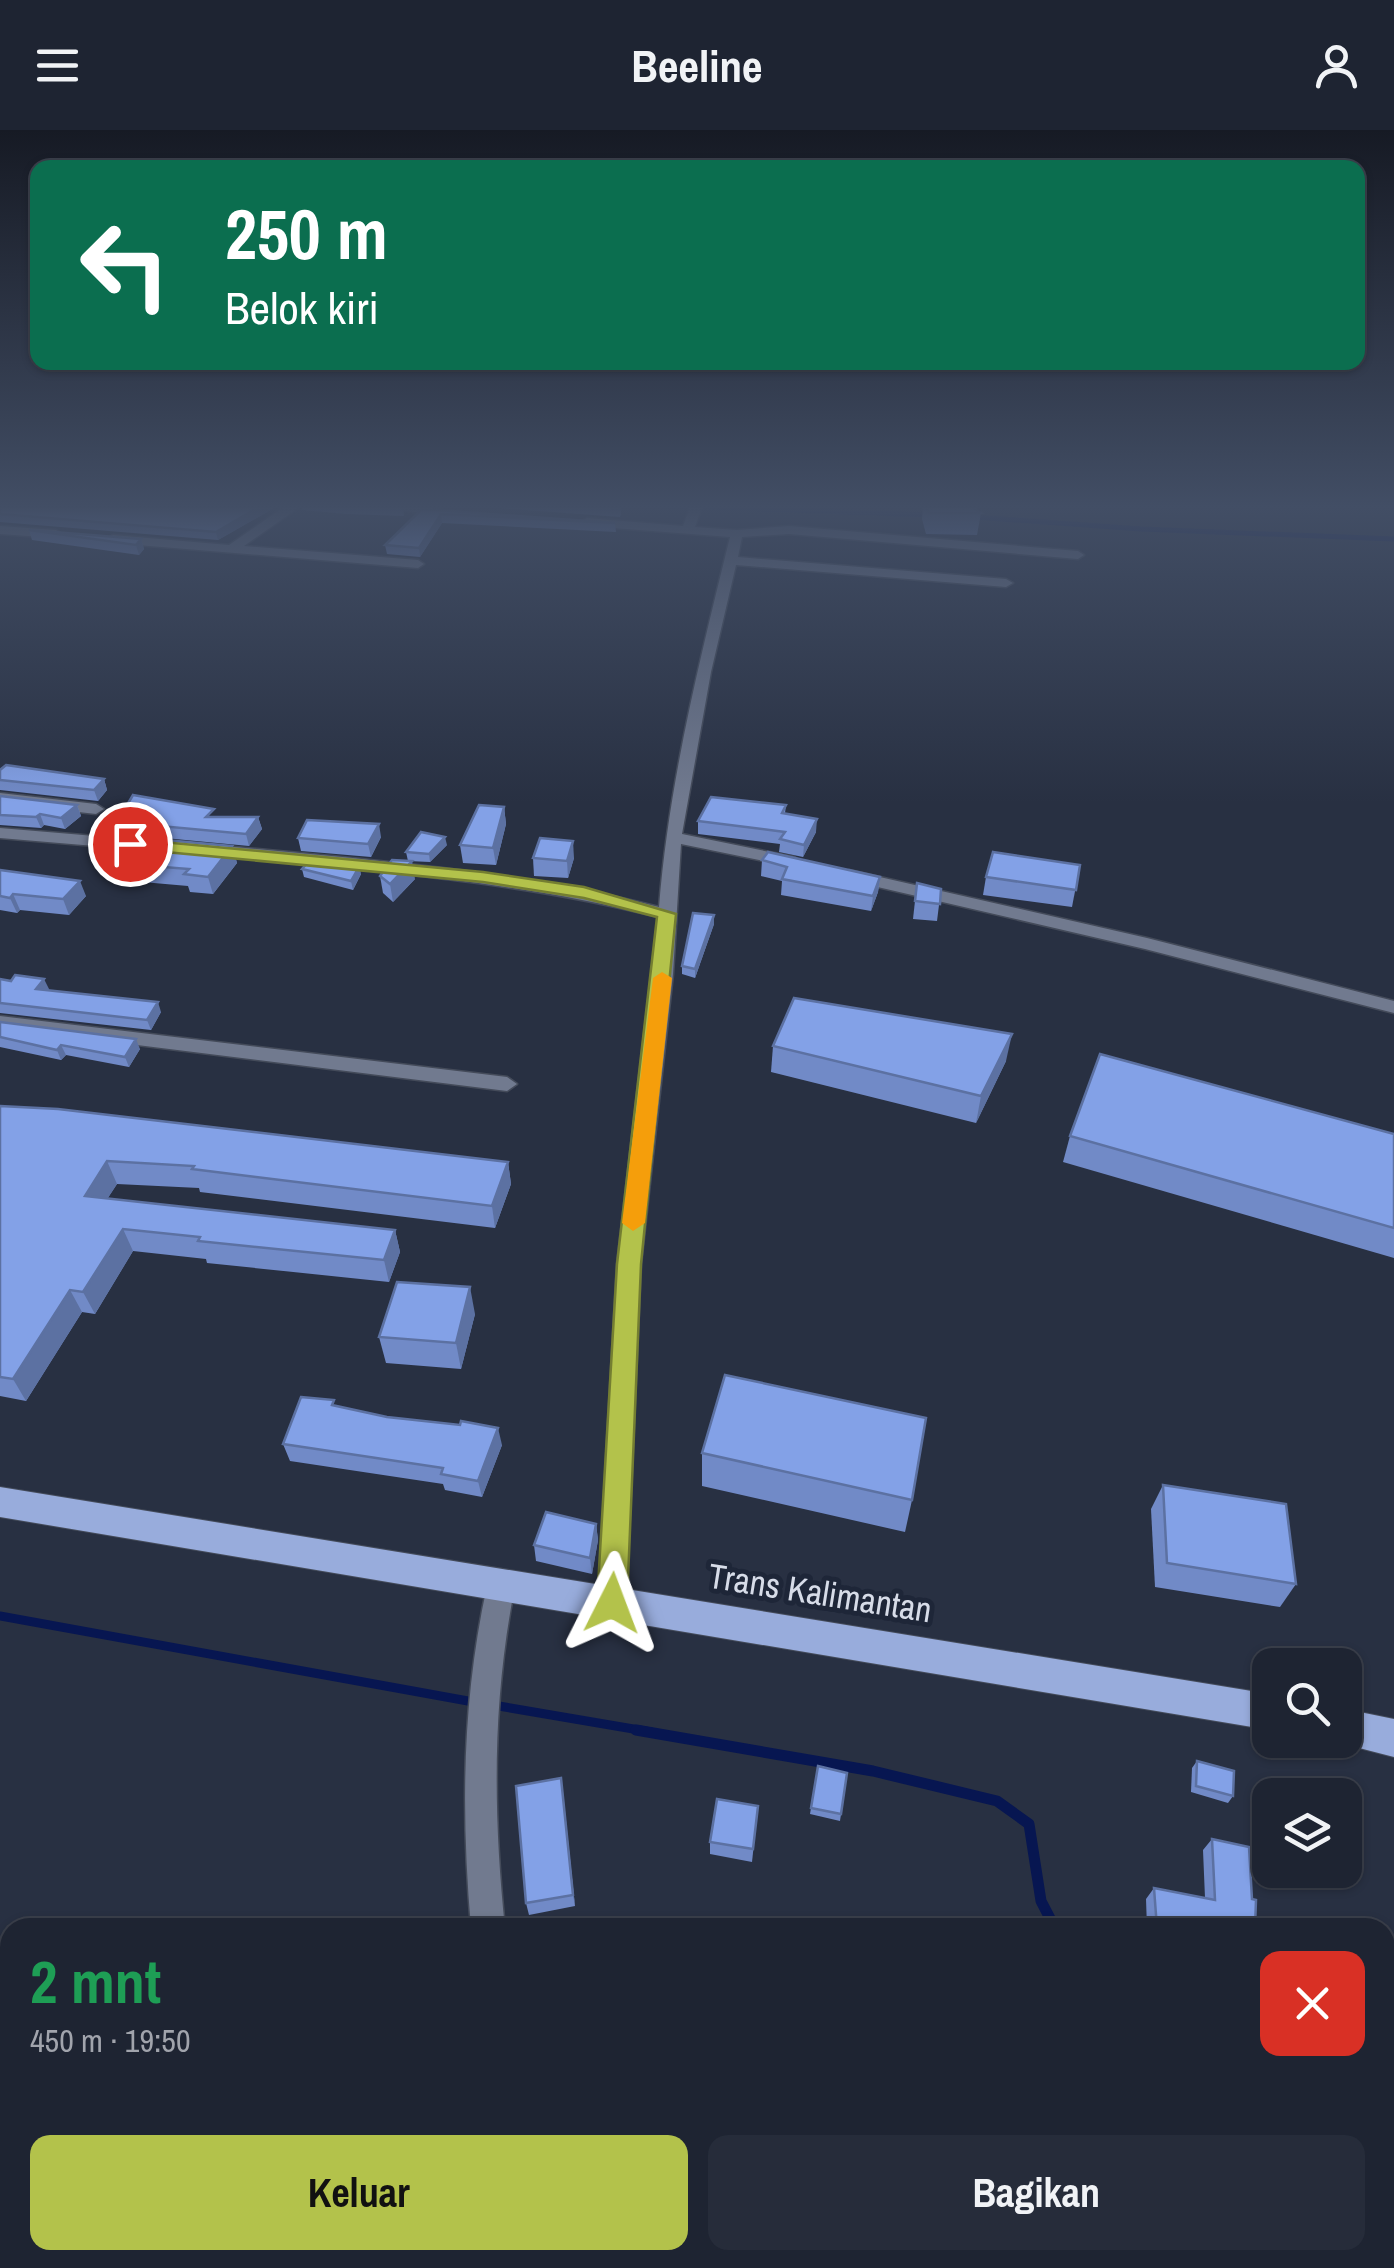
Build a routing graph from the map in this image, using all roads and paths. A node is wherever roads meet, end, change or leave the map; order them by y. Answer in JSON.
{"nodes":[{"id":1,"x":722,"y":604,"type":"edge"},
{"id":2,"x":0,"y":798,"type":"edge"},
{"id":3,"x":96,"y":809,"type":"dead end"},
{"id":4,"x":0,"y":833,"type":"edge"},
{"id":5,"x":673,"y":837,"type":"junction"},
{"id":6,"x":666,"y":914,"type":"junction"},
{"id":7,"x":1394,"y":1007,"type":"edge"},
{"id":8,"x":0,"y":1022,"type":"edge"},
{"id":9,"x":507,"y":1084,"type":"dead end"},
{"id":10,"x":0,"y":1502,"type":"edge"},
{"id":11,"x":501,"y":1586,"type":"junction"},
{"id":12,"x":612,"y":1603,"type":"junction"},
{"id":13,"x":1252,"y":1709,"type":"edge"},
{"id":14,"x":1362,"y":1731,"type":"edge"},
{"id":15,"x":1394,"y":1738,"type":"edge"},
{"id":16,"x":487,"y":1918,"type":"edge"}],
"edges":[{"from":1,"to":5,"type":"street"},
{"from":2,"to":3,"type":"street"},
{"from":4,"to":6,"type":"street"},
{"from":5,"to":6,"type":"street"},
{"from":5,"to":7,"type":"street"},
{"from":6,"to":12,"type":"street"},
{"from":8,"to":9,"type":"street"},
{"from":10,"to":11,"type":"highway","name":"Trans Kalimantan"},
{"from":11,"to":12,"type":"highway","name":"Trans Kalimantan"},
{"from":11,"to":16,"type":"street"},
{"from":12,"to":13,"type":"highway","name":"Trans Kalimantan"},
{"from":14,"to":15,"type":"highway"}]}
